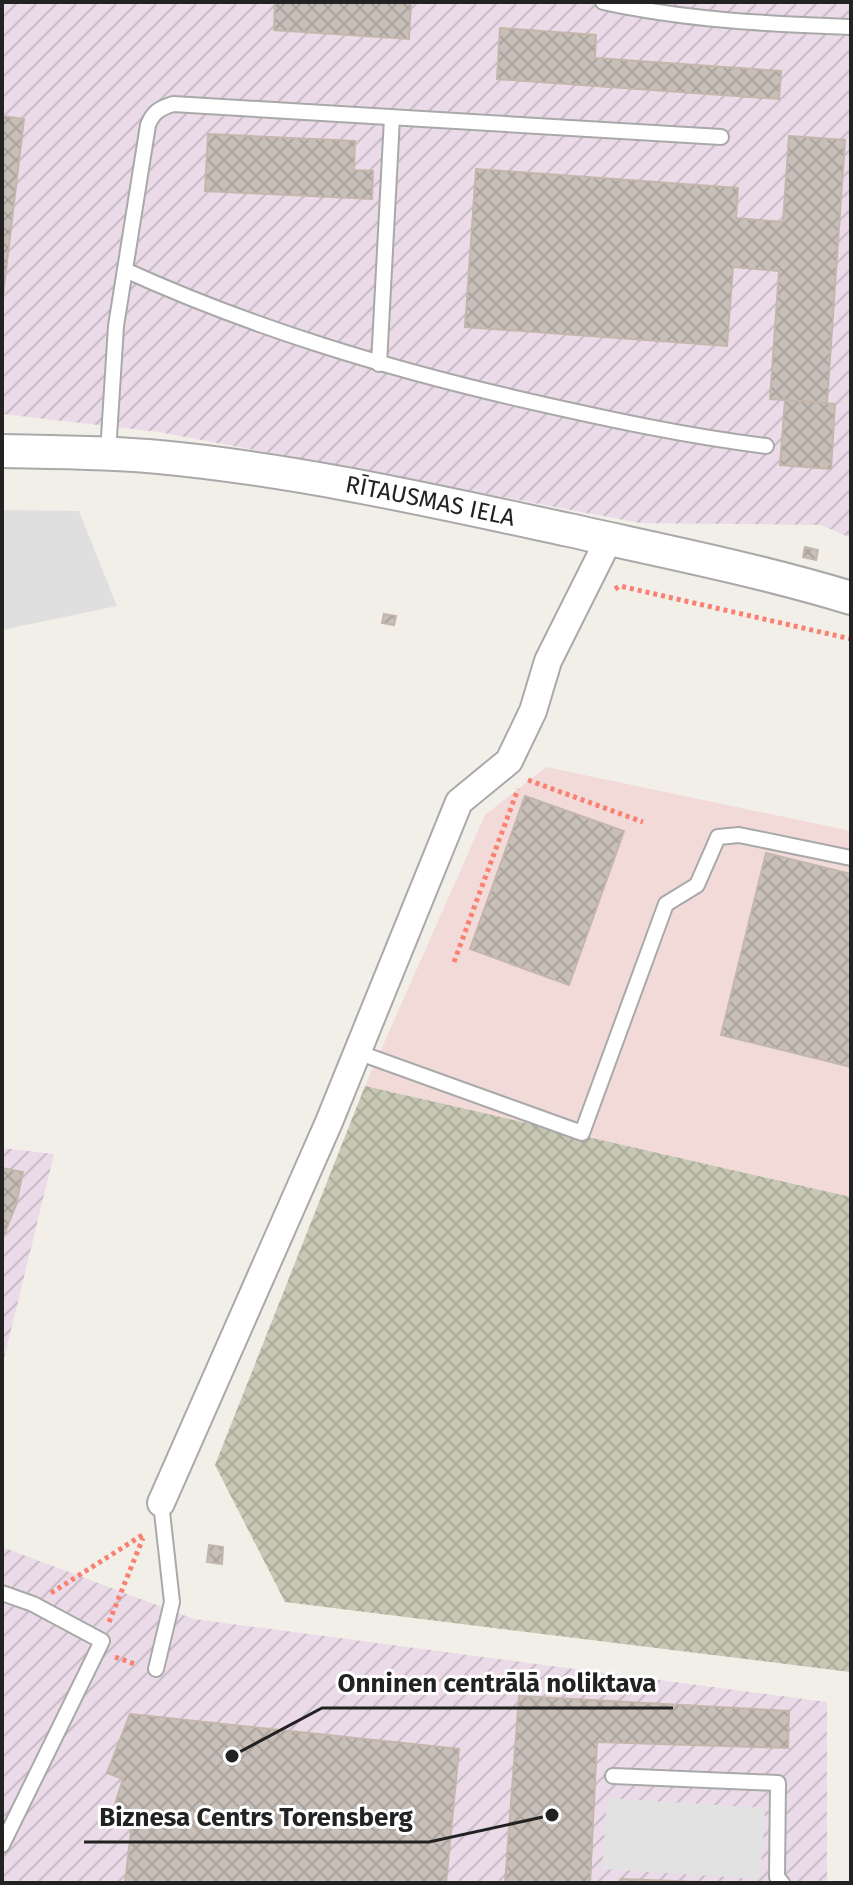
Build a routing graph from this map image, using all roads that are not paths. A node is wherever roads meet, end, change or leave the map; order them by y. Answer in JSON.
{"nodes":[{"id":1,"x":603,"y":2,"type":"edge"},
{"id":2,"x":851,"y":27,"type":"edge"},
{"id":3,"x":392,"y":118,"type":"junction"},
{"id":4,"x":721,"y":137,"type":"dead end"},
{"id":5,"x":125,"y":270,"type":"junction"},
{"id":6,"x":379,"y":364,"type":"junction"},
{"id":7,"x":766,"y":446,"type":"dead end"},
{"id":8,"x":2,"y":451,"type":"edge"},
{"id":9,"x":108,"y":453,"type":"junction"},
{"id":10,"x":609,"y":539,"type":"junction"},
{"id":11,"x":851,"y":598,"type":"edge"},
{"id":12,"x":851,"y":858,"type":"edge"},
{"id":13,"x":357,"y":1052,"type":"junction"},
{"id":14,"x":161,"y":1503,"type":"joint"},
{"id":15,"x":2,"y":1593,"type":"edge"},
{"id":16,"x":156,"y":1669,"type":"road end"},
{"id":17,"x":613,"y":1776,"type":"dead end"},
{"id":18,"x":2,"y":1845,"type":"edge"},
{"id":19,"x":782,"y":1883,"type":"edge"}],
"edges":[{"from":1,"to":2,"type":"lane"},
{"from":3,"to":4,"type":"lane"},
{"from":3,"to":5,"type":"lane"},
{"from":3,"to":6,"type":"lane"},
{"from":5,"to":6,"type":"lane"},
{"from":5,"to":9,"type":"lane"},
{"from":6,"to":7,"type":"lane"},
{"from":8,"to":9,"type":"street","name":"RĪTAUSMAS IELA"},
{"from":9,"to":10,"type":"street","name":"RĪTAUSMAS IELA"},
{"from":10,"to":11,"type":"street","name":"RĪTAUSMAS IELA"},
{"from":10,"to":13,"type":"street"},
{"from":12,"to":13,"type":"lane"},
{"from":13,"to":14,"type":"street"},
{"from":14,"to":16,"type":"lane"},
{"from":15,"to":18,"type":"lane"},
{"from":17,"to":19,"type":"lane"}]}
